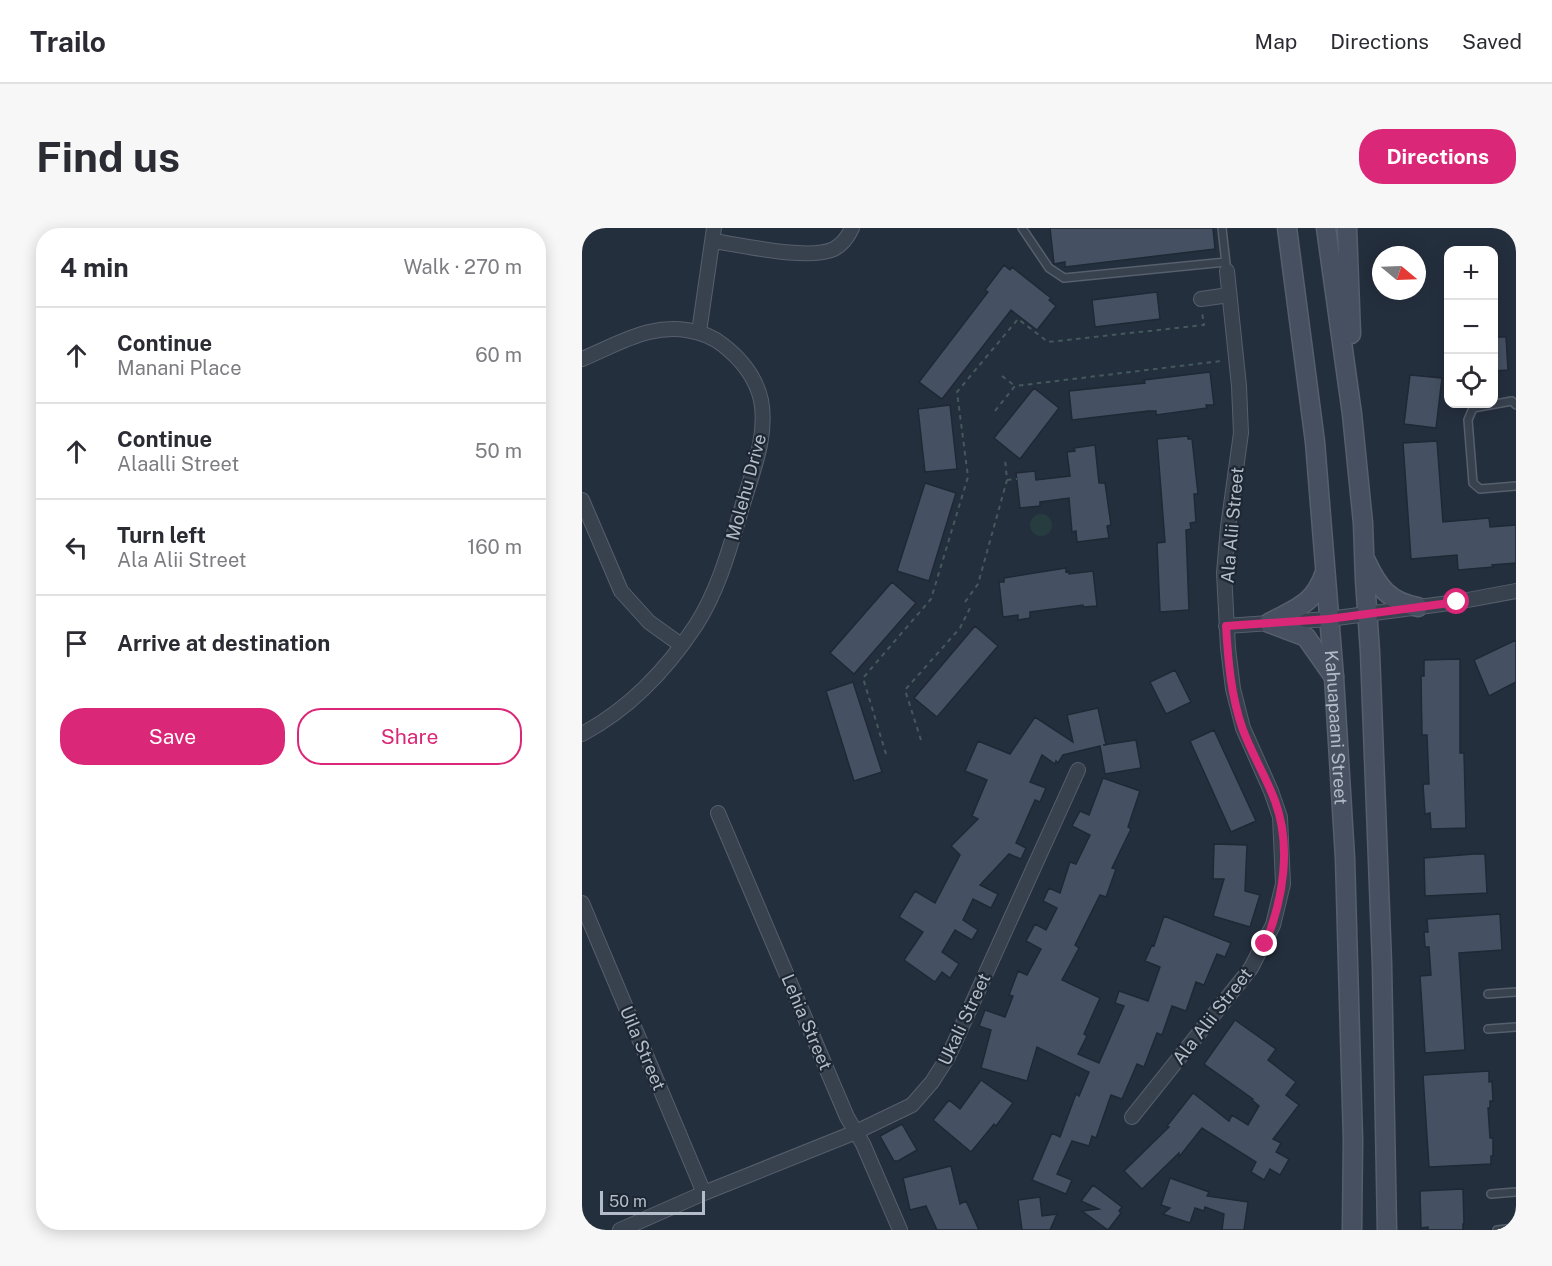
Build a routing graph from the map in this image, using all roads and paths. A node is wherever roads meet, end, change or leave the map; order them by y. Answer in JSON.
{"nodes":[{"id":1,"x":852,"y":228,"type":"edge"},
{"id":2,"x":1022,"y":228,"type":"edge"},
{"id":3,"x":1222,"y":228,"type":"edge"},
{"id":4,"x":1287,"y":228,"type":"edge"},
{"id":5,"x":1326,"y":228,"type":"edge"},
{"id":6,"x":1347,"y":228,"type":"edge"},
{"id":7,"x":713,"y":234,"type":"edge"},
{"id":8,"x":1226,"y":266,"type":"junction"},
{"id":9,"x":1229,"y":295,"type":"junction"},
{"id":10,"x":1201,"y":304,"type":"joint"},
{"id":11,"x":699,"y":332,"type":"junction"},
{"id":12,"x":582,"y":359,"type":"edge"},
{"id":13,"x":1221,"y":361,"type":"dead end"},
{"id":14,"x":1002,"y":376,"type":"dead end"},
{"id":15,"x":1015,"y":386,"type":"junction"},
{"id":16,"x":1516,"y":405,"type":"edge"},
{"id":17,"x":995,"y":411,"type":"dead end"},
{"id":18,"x":1352,"y":414,"type":"junction"},
{"id":19,"x":1005,"y":459,"type":"dead end"},
{"id":20,"x":1017,"y":479,"type":"dead end"},
{"id":21,"x":1007,"y":480,"type":"junction"},
{"id":22,"x":1516,"y":486,"type":"edge"},
{"id":23,"x":582,"y":500,"type":"edge"},
{"id":24,"x":1364,"y":558,"type":"junction"},
{"id":25,"x":1325,"y":572,"type":"junction"},
{"id":26,"x":1516,"y":591,"type":"edge"},
{"id":27,"x":965,"y":602,"type":"dead end"},
{"id":28,"x":971,"y":606,"type":"dead end"},
{"id":29,"x":1418,"y":608,"type":"junction"},
{"id":30,"x":1368,"y":613,"type":"junction"},
{"id":31,"x":1329,"y":619,"type":"junction"},
{"id":32,"x":1269,"y":623,"type":"junction"},
{"id":33,"x":1226,"y":626,"type":"junction"},
{"id":34,"x":681,"y":645,"type":"junction"},
{"id":35,"x":1334,"y":677,"type":"junction"},
{"id":36,"x":582,"y":734,"type":"edge"},
{"id":37,"x":921,"y":740,"type":"dead end"},
{"id":38,"x":886,"y":754,"type":"dead end"},
{"id":39,"x":1078,"y":770,"type":"dead end"},
{"id":40,"x":718,"y":813,"type":"dead end"},
{"id":41,"x":582,"y":903,"type":"edge"},
{"id":42,"x":1516,"y":992,"type":"edge"},
{"id":43,"x":1488,"y":994,"type":"dead end"},
{"id":44,"x":1516,"y":1027,"type":"edge"},
{"id":45,"x":1488,"y":1029,"type":"dead end"},
{"id":46,"x":1132,"y":1117,"type":"dead end"},
{"id":47,"x":856,"y":1132,"type":"junction"},
{"id":48,"x":1516,"y":1192,"type":"edge"},
{"id":49,"x":704,"y":1193,"type":"junction"},
{"id":50,"x":1491,"y":1194,"type":"dead end"},
{"id":51,"x":1516,"y":1228,"type":"edge"},
{"id":52,"x":620,"y":1230,"type":"edge"},
{"id":53,"x":900,"y":1230,"type":"edge"},
{"id":54,"x":1352,"y":1230,"type":"edge"},
{"id":55,"x":1387,"y":1230,"type":"edge"},
{"id":56,"x":1497,"y":1230,"type":"edge"}],
"edges":[{"from":1,"to":7,"type":"street"},
{"from":2,"to":8,"type":"lane"},
{"from":3,"to":8,"type":"lane"},
{"from":4,"to":25,"type":"main road","name":"Kahuapaani Street"},
{"from":5,"to":18,"type":"main road","name":"Kahuapaani Street"},
{"from":6,"to":18,"type":"main road"},
{"from":7,"to":11,"type":"street"},
{"from":8,"to":9,"type":"street","name":"Ala Alii Street"},
{"from":9,"to":10,"type":"street"},
{"from":9,"to":33,"type":"street","name":"Ala Alii Street"},
{"from":10,"to":38,"type":"path"},
{"from":11,"to":12,"type":"street","name":"Molehu Drive"},
{"from":11,"to":34,"type":"street","name":"Molehu Drive"},
{"from":13,"to":15,"type":"path"},
{"from":14,"to":15,"type":"path"},
{"from":15,"to":17,"type":"path"},
{"from":16,"to":22,"type":"lane"},
{"from":18,"to":24,"type":"main road","name":"Kahuapaani Street"},
{"from":19,"to":21,"type":"path"},
{"from":20,"to":21,"type":"path"},
{"from":21,"to":27,"type":"path"},
{"from":23,"to":34,"type":"street"},
{"from":24,"to":29,"type":"main road"},
{"from":24,"to":30,"type":"main road","name":"Kahuapaani Street"},
{"from":25,"to":31,"type":"main road","name":"Kahuapaani Street"},
{"from":25,"to":32,"type":"main road"},
{"from":26,"to":29,"type":"street"},
{"from":28,"to":37,"type":"path"},
{"from":29,"to":30,"type":"street"},
{"from":30,"to":31,"type":"street"},
{"from":30,"to":55,"type":"main road","name":"Kahuapaani Street"},
{"from":31,"to":32,"type":"street"},
{"from":31,"to":35,"type":"main road","name":"Kahuapaani Street"},
{"from":32,"to":33,"type":"street"},
{"from":32,"to":35,"type":"main road"},
{"from":33,"to":46,"type":"street","name":"Ala Alii Street"},
{"from":34,"to":36,"type":"street","name":"Molehu Drive"},
{"from":35,"to":54,"type":"main road","name":"Kahuapaani Street"},
{"from":39,"to":47,"type":"street","name":"Ukali Street"},
{"from":40,"to":47,"type":"street","name":"Lehia Street"},
{"from":41,"to":49,"type":"street","name":"Uila Street"},
{"from":42,"to":43,"type":"lane"},
{"from":44,"to":45,"type":"lane"},
{"from":47,"to":49,"type":"street","name":"Ukali Street"},
{"from":47,"to":53,"type":"street","name":"Lehia Street"},
{"from":48,"to":50,"type":"lane"},
{"from":49,"to":52,"type":"street","name":"Ukali Street"},
{"from":51,"to":56,"type":"lane"}]}
